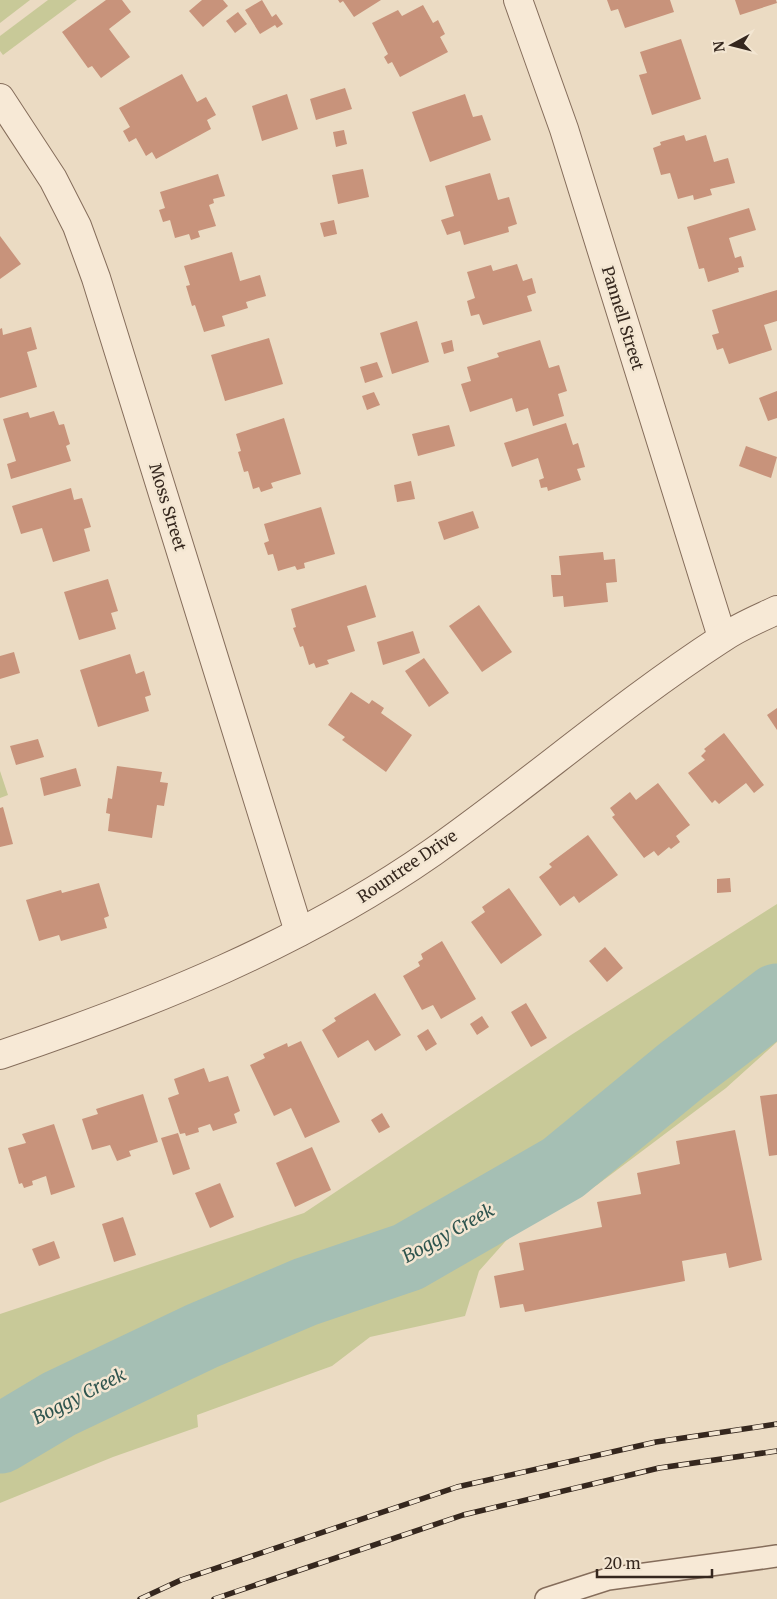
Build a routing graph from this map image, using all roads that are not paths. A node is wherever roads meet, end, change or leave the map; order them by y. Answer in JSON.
{"nodes":[{"id":1,"x":518,"y":0,"type":"edge"},
{"id":2,"x":0,"y":98,"type":"edge"},
{"id":3,"x":777,"y":610,"type":"edge"},
{"id":4,"x":722,"y":637,"type":"junction"},
{"id":5,"x":299,"y":932,"type":"junction"},
{"id":6,"x":0,"y":1055,"type":"edge"},
{"id":7,"x":777,"y":1556,"type":"edge"},
{"id":8,"x":546,"y":1599,"type":"edge"}],
"edges":[{"from":1,"to":4,"type":"street","name":"Pannell Street"},
{"from":2,"to":5,"type":"street","name":"Moss Street"},
{"from":3,"to":4,"type":"street","name":"Rountree Drive"},
{"from":4,"to":5,"type":"street","name":"Rountree Drive"},
{"from":5,"to":6,"type":"street","name":"Rountree Drive"},
{"from":7,"to":8,"type":"lane"}]}
